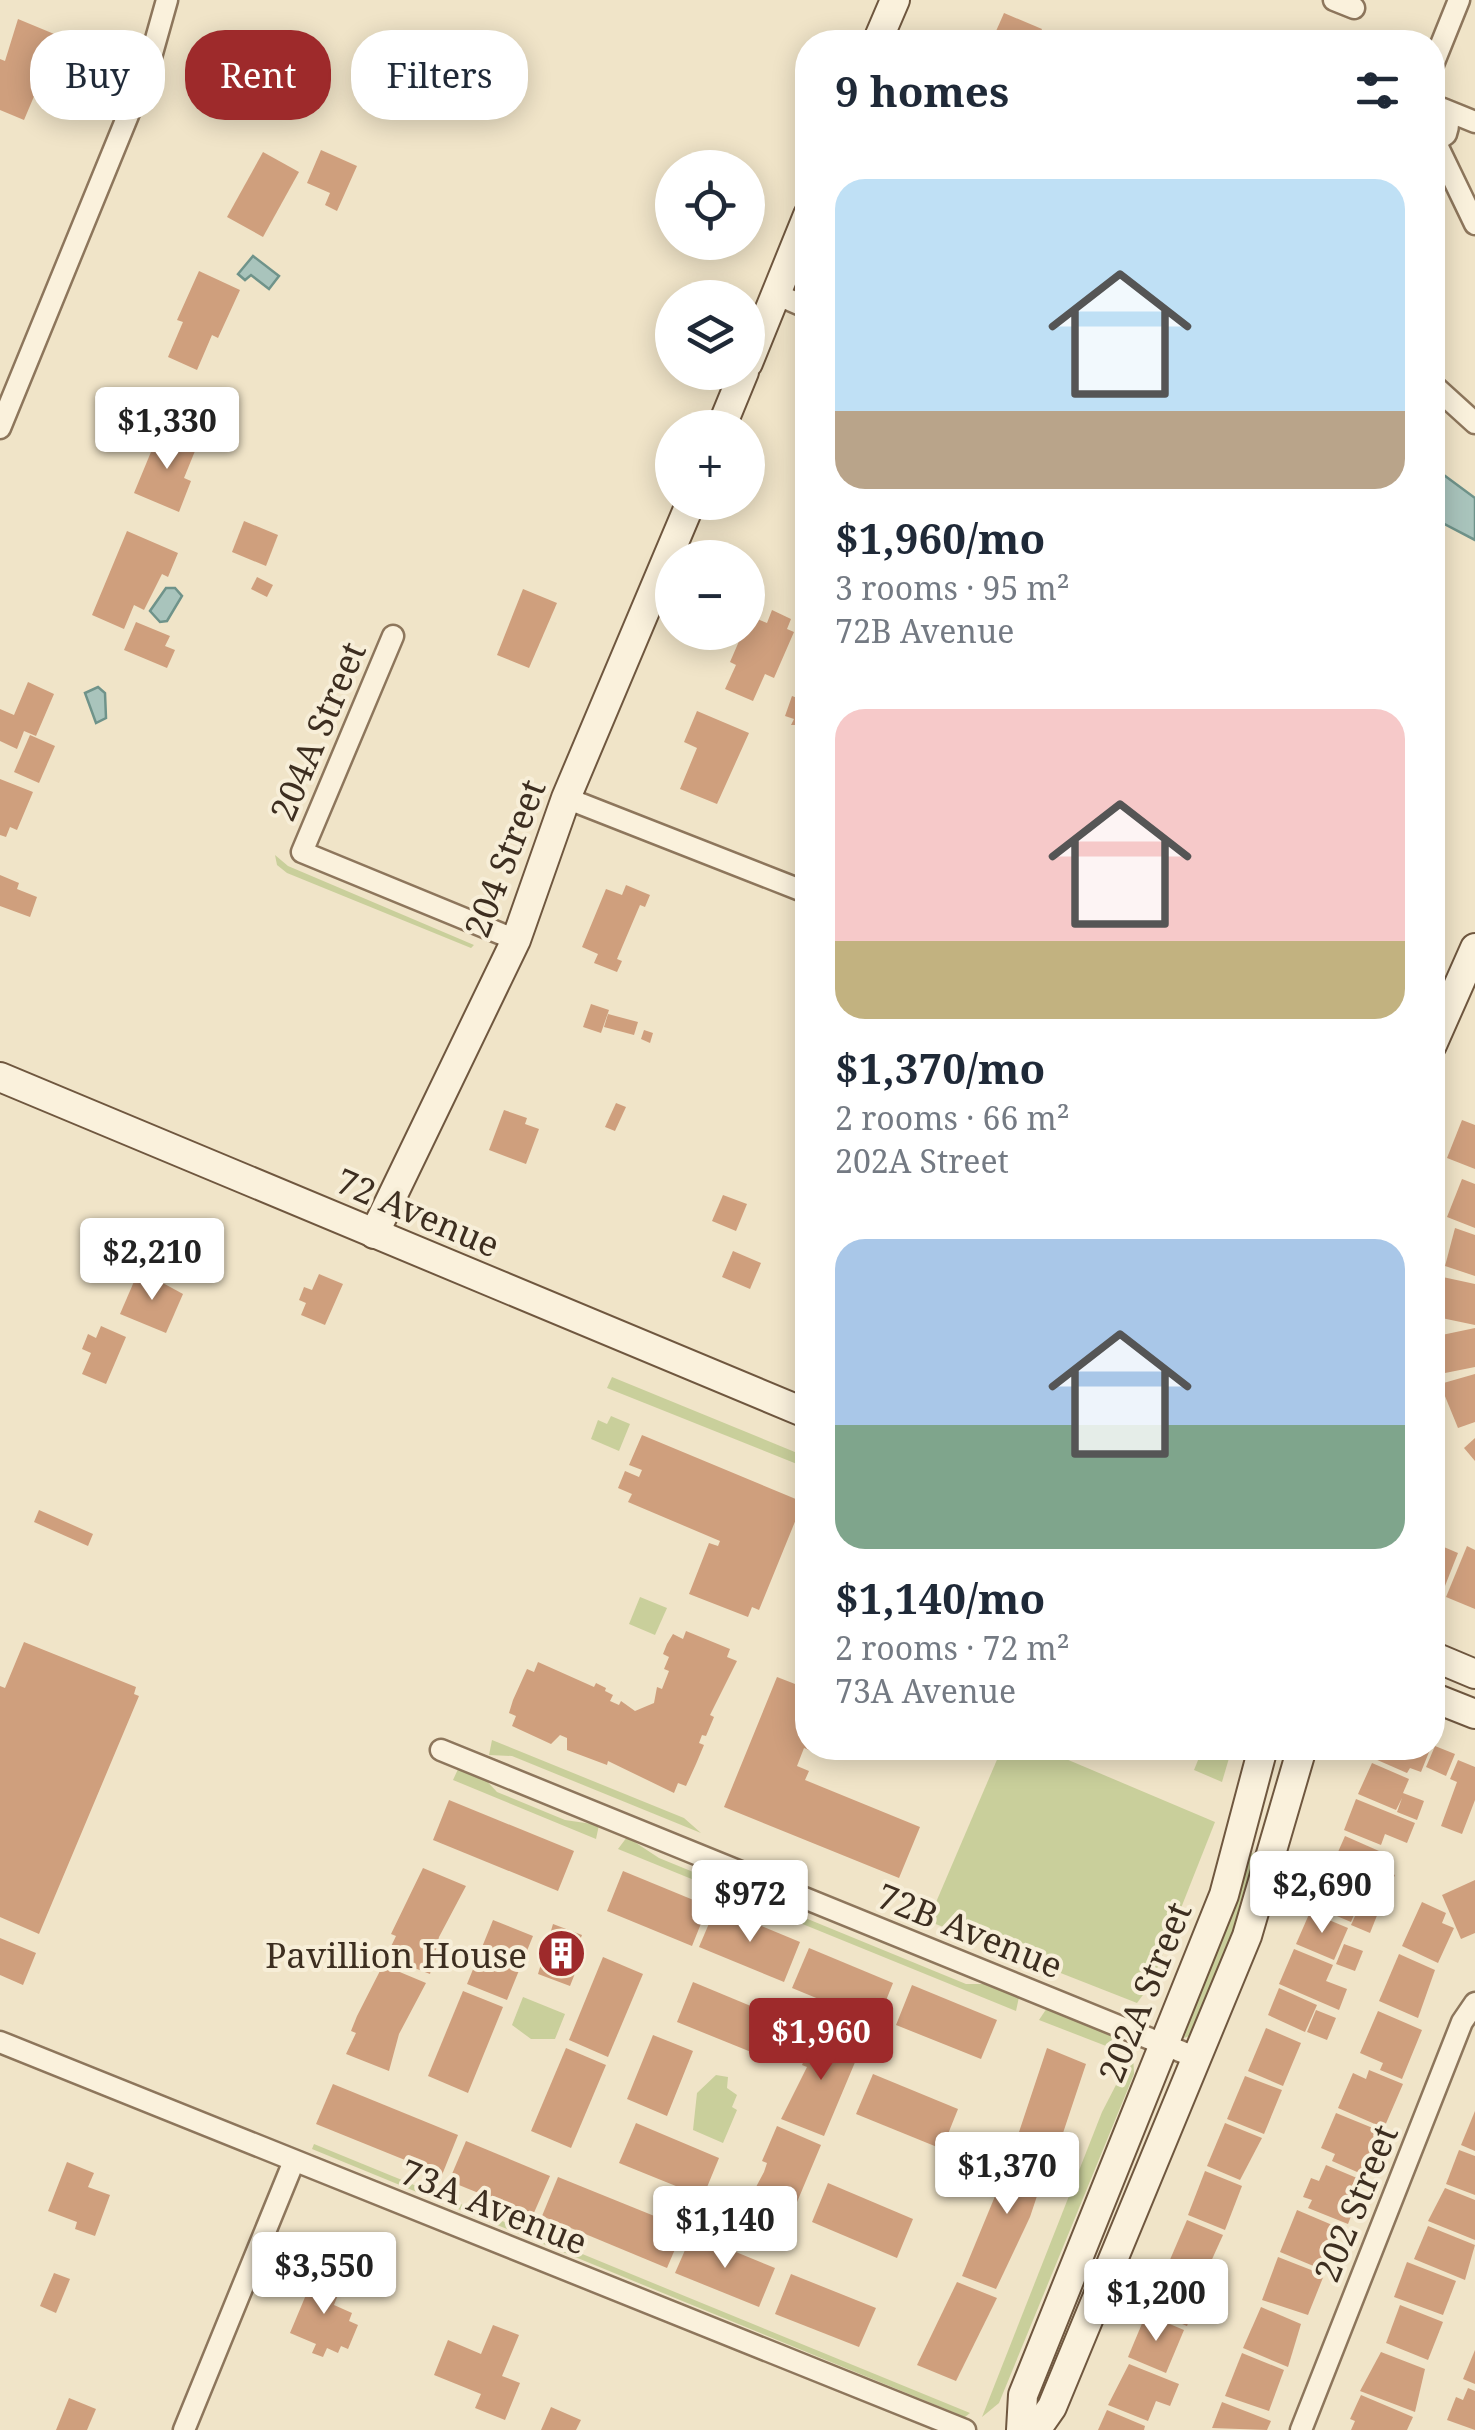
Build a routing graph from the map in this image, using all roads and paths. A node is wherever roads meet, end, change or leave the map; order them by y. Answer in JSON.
{"nodes":[{"id":1,"x":167,"y":0,"type":"edge"},
{"id":2,"x":895,"y":0,"type":"edge"},
{"id":3,"x":1459,"y":0,"type":"edge"},
{"id":4,"x":883,"y":30,"type":"edge"},
{"id":5,"x":1445,"y":35,"type":"edge"},
{"id":6,"x":1445,"y":109,"type":"edge"},
{"id":7,"x":1475,"y":122,"type":"edge"},
{"id":8,"x":1445,"y":165,"type":"edge"},
{"id":9,"x":1475,"y":224,"type":"edge"},
{"id":10,"x":795,"y":247,"type":"edge"},
{"id":11,"x":776,"y":294,"type":"junction"},
{"id":12,"x":795,"y":302,"type":"edge"},
{"id":13,"x":765,"y":322,"type":"edge"},
{"id":14,"x":1445,"y":396,"type":"edge"},
{"id":15,"x":1475,"y":423,"type":"edge"},
{"id":16,"x":0,"y":428,"type":"edge"},
{"id":17,"x":683,"y":520,"type":"edge"},
{"id":18,"x":393,"y":636,"type":"dead end"},
{"id":19,"x":566,"y":798,"type":"junction"},
{"id":20,"x":795,"y":888,"type":"edge"},
{"id":21,"x":516,"y":940,"type":"junction"},
{"id":22,"x":1475,"y":948,"type":"edge"},
{"id":23,"x":1445,"y":1016,"type":"edge"},
{"id":24,"x":0,"y":1077,"type":"edge"},
{"id":25,"x":374,"y":1234,"type":"junction"},
{"id":26,"x":795,"y":1409,"type":"edge"},
{"id":27,"x":1445,"y":1661,"type":"edge"},
{"id":28,"x":1475,"y":1674,"type":"edge"},
{"id":29,"x":1445,"y":1702,"type":"edge"},
{"id":30,"x":1475,"y":1714,"type":"edge"},
{"id":31,"x":441,"y":1750,"type":"dead end"},
{"id":32,"x":1260,"y":1760,"type":"edge"},
{"id":33,"x":1298,"y":1760,"type":"edge"},
{"id":34,"x":1475,"y":2003,"type":"edge"},
{"id":35,"x":0,"y":2042,"type":"edge"},
{"id":36,"x":1162,"y":2043,"type":"junction"},
{"id":37,"x":1197,"y":2058,"type":"junction"},
{"id":38,"x":294,"y":2161,"type":"junction"},
{"id":39,"x":184,"y":2430,"type":"edge"},
{"id":40,"x":965,"y":2430,"type":"edge"},
{"id":41,"x":1021,"y":2430,"type":"edge"},
{"id":42,"x":1036,"y":2430,"type":"edge"},
{"id":43,"x":1301,"y":2430,"type":"edge"}],
"edges":[{"from":1,"to":16,"type":"street"},
{"from":2,"to":4,"type":"main road"},
{"from":3,"to":5,"type":"street"},
{"from":6,"to":7,"type":"street"},
{"from":8,"to":9,"type":"street"},
{"from":10,"to":11,"type":"main road"},
{"from":11,"to":12,"type":"street"},
{"from":11,"to":13,"type":"main road"},
{"from":14,"to":15,"type":"street"},
{"from":17,"to":19,"type":"main road","name":"204 Street"},
{"from":18,"to":21,"type":"street","name":"204A Street"},
{"from":19,"to":20,"type":"street"},
{"from":19,"to":21,"type":"main road","name":"204 Street"},
{"from":21,"to":25,"type":"main road","name":"204 Street"},
{"from":22,"to":23,"type":"main road"},
{"from":24,"to":25,"type":"main road","name":"72 Avenue"},
{"from":25,"to":26,"type":"main road","name":"72 Avenue"},
{"from":27,"to":28,"type":"main road"},
{"from":29,"to":30,"type":"main road"},
{"from":31,"to":36,"type":"street","name":"72B Avenue"},
{"from":32,"to":36,"type":"main road","name":"202A Street"},
{"from":33,"to":37,"type":"main road","name":"202A Street"},
{"from":34,"to":43,"type":"street","name":"202 Street"},
{"from":35,"to":38,"type":"street","name":"73A Avenue"},
{"from":36,"to":37,"type":"street","name":"72B Avenue"},
{"from":36,"to":41,"type":"main road","name":"202A Street"},
{"from":37,"to":42,"type":"main road","name":"202A Street"},
{"from":38,"to":39,"type":"street"},
{"from":38,"to":40,"type":"street","name":"73A Avenue"}]}
